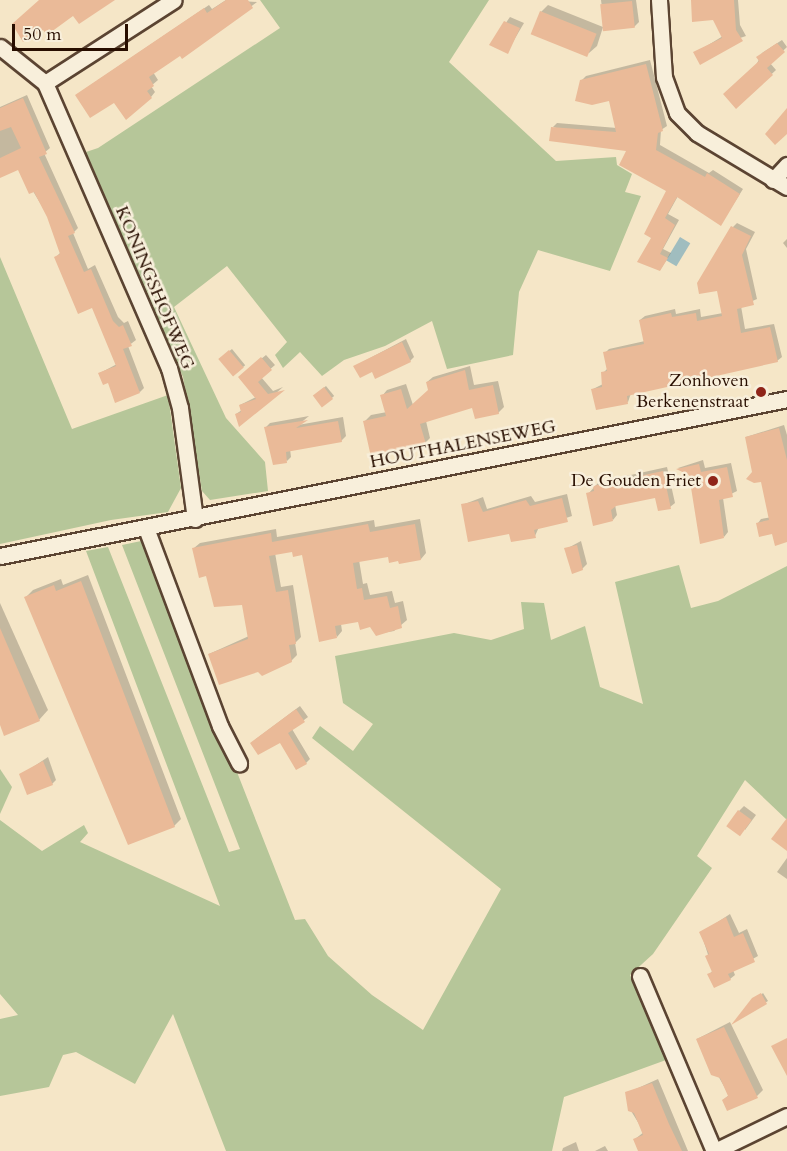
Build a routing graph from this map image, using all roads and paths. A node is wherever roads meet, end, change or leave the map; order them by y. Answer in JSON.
{"nodes":[{"id":1,"x":174,"y":0,"type":"edge"},
{"id":2,"x":659,"y":0,"type":"edge"},
{"id":3,"x":0,"y":47,"type":"edge"},
{"id":4,"x":45,"y":82,"type":"junction"},
{"id":5,"x":787,"y":165,"type":"edge"},
{"id":6,"x":780,"y":184,"type":"edge"},
{"id":7,"x":787,"y":399,"type":"edge"},
{"id":8,"x":195,"y":519,"type":"junction"},
{"id":9,"x":146,"y":528,"type":"junction"},
{"id":10,"x":0,"y":556,"type":"edge"},
{"id":11,"x":239,"y":764,"type":"dead end"},
{"id":12,"x":640,"y":976,"type":"dead end"},
{"id":13,"x":787,"y":1116,"type":"edge"},
{"id":14,"x":714,"y":1151,"type":"edge"}],
"edges":[{"from":1,"to":4,"type":"street"},
{"from":2,"to":6,"type":"street"},
{"from":3,"to":4,"type":"street","name":"KONINGSHOFWEG"},
{"from":4,"to":8,"type":"street","name":"KONINGSHOFWEG"},
{"from":5,"to":6,"type":"street"},
{"from":7,"to":8,"type":"street","name":"HOUTHALENSEWEG"},
{"from":8,"to":9,"type":"street","name":"HOUTHALENSEWEG"},
{"from":9,"to":10,"type":"street","name":"HOUTHALENSEWEG"},
{"from":9,"to":11,"type":"street"},
{"from":12,"to":14,"type":"street"},
{"from":13,"to":14,"type":"street"}]}
